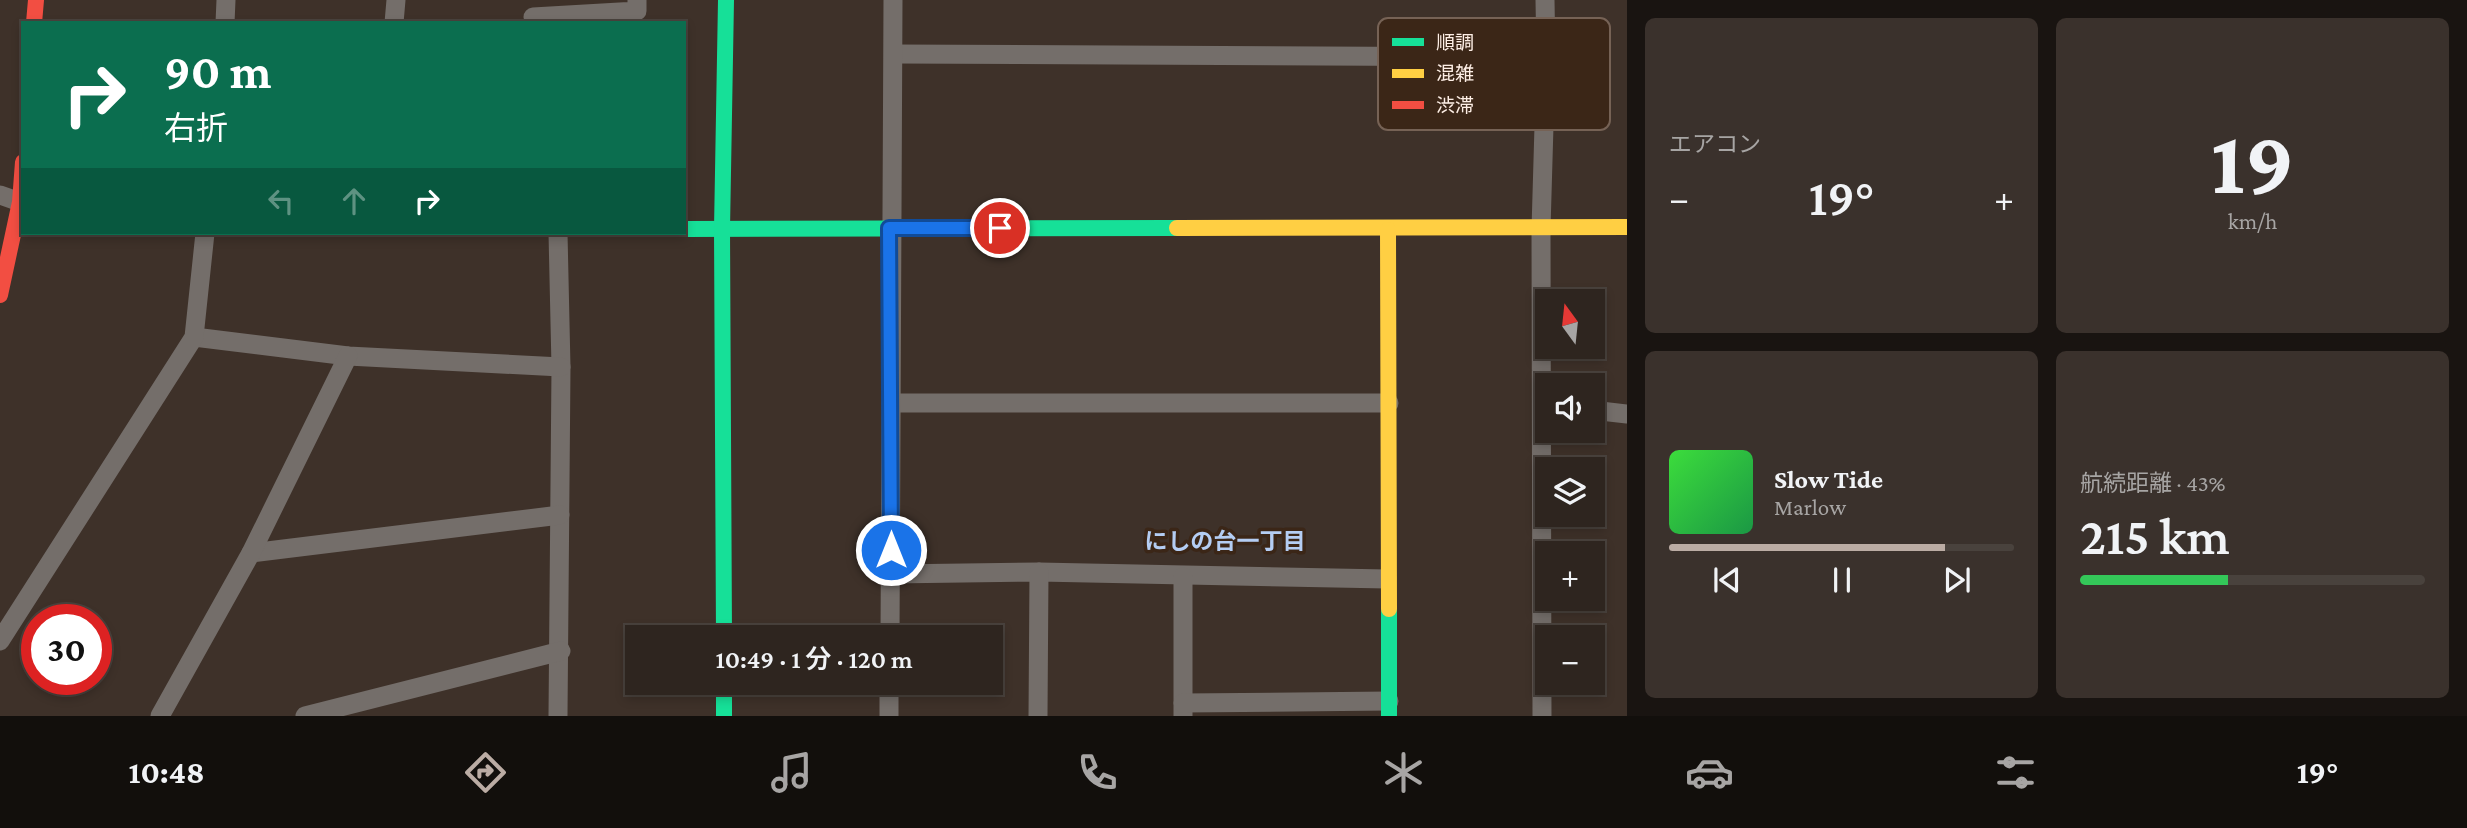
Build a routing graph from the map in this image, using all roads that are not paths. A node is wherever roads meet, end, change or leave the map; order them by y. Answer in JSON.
{"nodes":[{"id":1,"x":36,"y":0,"type":"edge"},
{"id":2,"x":226,"y":0,"type":"edge"},
{"id":3,"x":396,"y":0,"type":"edge"},
{"id":4,"x":637,"y":0,"type":"edge"},
{"id":5,"x":726,"y":0,"type":"edge"},
{"id":6,"x":893,"y":0,"type":"edge"},
{"id":7,"x":1545,"y":0,"type":"edge"},
{"id":8,"x":532,"y":13,"type":"edge"},
{"id":9,"x":1545,"y":18,"type":"edge"},
{"id":10,"x":34,"y":21,"type":"edge"},
{"id":11,"x":225,"y":21,"type":"edge"},
{"id":12,"x":394,"y":21,"type":"edge"},
{"id":13,"x":895,"y":54,"type":"junction"},
{"id":14,"x":1378,"y":56,"type":"edge"},
{"id":15,"x":1544,"y":130,"type":"edge"},
{"id":16,"x":21,"y":189,"type":"edge"},
{"id":17,"x":0,"y":195,"type":"edge"},
{"id":18,"x":20,"y":202,"type":"junction"},
{"id":19,"x":1627,"y":227,"type":"edge"},
{"id":20,"x":889,"y":228,"type":"junction"},
{"id":21,"x":686,"y":229,"type":"edge"},
{"id":22,"x":722,"y":229,"type":"junction"},
{"id":23,"x":1541,"y":229,"type":"junction"},
{"id":24,"x":1388,"y":230,"type":"junction"},
{"id":25,"x":205,"y":235,"type":"edge"},
{"id":26,"x":558,"y":235,"type":"edge"},
{"id":27,"x":0,"y":295,"type":"edge"},
{"id":28,"x":194,"y":337,"type":"junction"},
{"id":29,"x":348,"y":356,"type":"junction"},
{"id":30,"x":561,"y":367,"type":"junction"},
{"id":31,"x":1543,"y":373,"type":"edge"},
{"id":32,"x":891,"y":402,"type":"junction"},
{"id":33,"x":1389,"y":403,"type":"junction"},
{"id":34,"x":1605,"y":411,"type":"edge"},
{"id":35,"x":1627,"y":414,"type":"edge"},
{"id":36,"x":1544,"y":443,"type":"edge"},
{"id":37,"x":560,"y":515,"type":"junction"},
{"id":38,"x":251,"y":553,"type":"junction"},
{"id":39,"x":1039,"y":572,"type":"junction"},
{"id":40,"x":891,"y":574,"type":"junction"},
{"id":41,"x":1183,"y":577,"type":"junction"},
{"id":42,"x":1387,"y":579,"type":"junction"},
{"id":43,"x":724,"y":625,"type":"edge"},
{"id":44,"x":890,"y":625,"type":"edge"},
{"id":45,"x":0,"y":641,"type":"edge"},
{"id":46,"x":561,"y":651,"type":"junction"},
{"id":47,"x":724,"y":695,"type":"edge"},
{"id":48,"x":889,"y":695,"type":"edge"},
{"id":49,"x":1183,"y":709,"type":"edge"},
{"id":50,"x":1389,"y":709,"type":"edge"},
{"id":51,"x":160,"y":716,"type":"edge"},
{"id":52,"x":305,"y":716,"type":"edge"},
{"id":53,"x":558,"y":716,"type":"edge"},
{"id":54,"x":724,"y":716,"type":"edge"},
{"id":55,"x":889,"y":716,"type":"edge"},
{"id":56,"x":1038,"y":716,"type":"edge"},
{"id":57,"x":1542,"y":716,"type":"edge"}],
"edges":[{"from":1,"to":10,"type":"street"},
{"from":2,"to":11,"type":"street"},
{"from":3,"to":12,"type":"street"},
{"from":4,"to":8,"type":"street"},
{"from":5,"to":22,"type":"street"},
{"from":6,"to":13,"type":"street"},
{"from":7,"to":9,"type":"street"},
{"from":13,"to":14,"type":"street"},
{"from":13,"to":20,"type":"street"},
{"from":15,"to":23,"type":"street"},
{"from":16,"to":18,"type":"street"},
{"from":17,"to":18,"type":"street"},
{"from":18,"to":27,"type":"street"},
{"from":19,"to":23,"type":"street"},
{"from":20,"to":22,"type":"street"},
{"from":20,"to":24,"type":"street"},
{"from":20,"to":32,"type":"street"},
{"from":21,"to":22,"type":"street"},
{"from":22,"to":43,"type":"street"},
{"from":23,"to":24,"type":"street"},
{"from":23,"to":31,"type":"street"},
{"from":24,"to":33,"type":"street"},
{"from":25,"to":28,"type":"street"},
{"from":26,"to":30,"type":"street"},
{"from":28,"to":29,"type":"street"},
{"from":28,"to":45,"type":"street"},
{"from":29,"to":30,"type":"street"},
{"from":29,"to":38,"type":"street"},
{"from":30,"to":37,"type":"street"},
{"from":32,"to":33,"type":"street"},
{"from":32,"to":40,"type":"street"},
{"from":33,"to":42,"type":"street"},
{"from":34,"to":35,"type":"street"},
{"from":36,"to":57,"type":"street"},
{"from":37,"to":38,"type":"street"},
{"from":37,"to":46,"type":"street"},
{"from":38,"to":51,"type":"street"},
{"from":39,"to":40,"type":"street"},
{"from":39,"to":41,"type":"street"},
{"from":39,"to":56,"type":"street"},
{"from":40,"to":44,"type":"street"},
{"from":41,"to":42,"type":"street"},
{"from":41,"to":49,"type":"street"},
{"from":42,"to":50,"type":"street"},
{"from":46,"to":52,"type":"street"},
{"from":46,"to":53,"type":"street"},
{"from":47,"to":54,"type":"street"},
{"from":48,"to":55,"type":"street"},
{"from":49,"to":50,"type":"street"}]}
